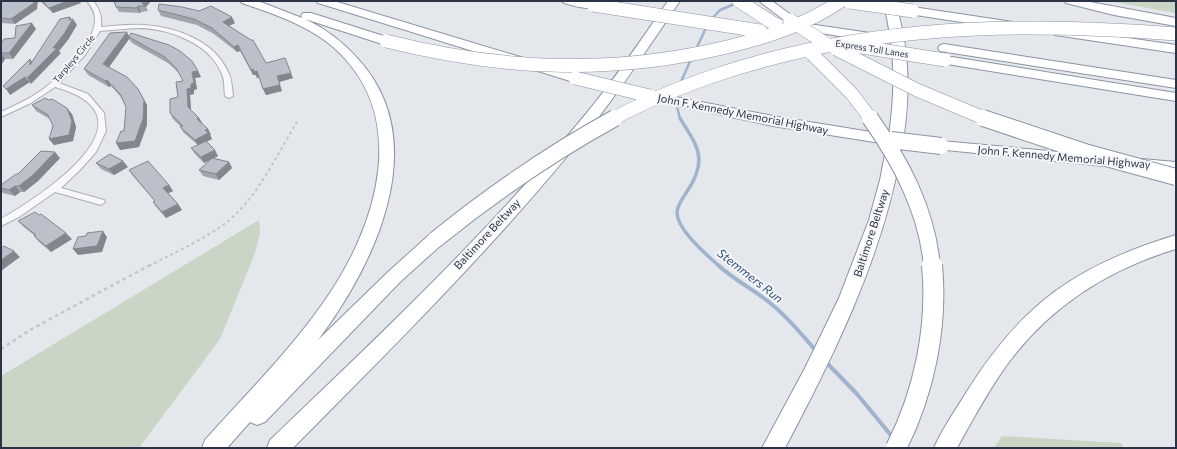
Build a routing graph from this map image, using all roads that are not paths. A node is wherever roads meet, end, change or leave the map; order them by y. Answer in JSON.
{"nodes":[{"id":1,"x":90,"y":1,"type":"edge"},
{"id":2,"x":246,"y":1,"type":"edge"},
{"id":3,"x":260,"y":1,"type":"edge"},
{"id":4,"x":322,"y":1,"type":"edge"},
{"id":5,"x":568,"y":1,"type":"edge"},
{"id":6,"x":636,"y":1,"type":"edge"},
{"id":7,"x":674,"y":1,"type":"edge"},
{"id":8,"x":738,"y":1,"type":"edge"},
{"id":9,"x":764,"y":1,"type":"edge"},
{"id":10,"x":842,"y":1,"type":"edge"},
{"id":11,"x":889,"y":1,"type":"edge"},
{"id":12,"x":1070,"y":1,"type":"edge"},
{"id":13,"x":1176,"y":22,"type":"edge"},
{"id":14,"x":97,"y":29,"type":"junction"},
{"id":15,"x":1176,"y":34,"type":"edge"},
{"id":16,"x":1176,"y":50,"type":"edge"},
{"id":17,"x":945,"y":54,"type":"junction"},
{"id":18,"x":53,"y":84,"type":"junction"},
{"id":19,"x":1176,"y":84,"type":"edge"},
{"id":20,"x":229,"y":96,"type":"dead end"},
{"id":21,"x":1176,"y":97,"type":"edge"},
{"id":22,"x":1,"y":115,"type":"edge"},
{"id":23,"x":1176,"y":167,"type":"edge"},
{"id":24,"x":1176,"y":177,"type":"edge"},
{"id":25,"x":56,"y":189,"type":"junction"},
{"id":26,"x":101,"y":202,"type":"dead end"},
{"id":27,"x":1,"y":223,"type":"edge"},
{"id":28,"x":1176,"y":242,"type":"edge"},
{"id":29,"x":950,"y":439,"type":"edge"},
{"id":30,"x":213,"y":448,"type":"edge"},
{"id":31,"x":222,"y":448,"type":"edge"},
{"id":32,"x":278,"y":448,"type":"edge"},
{"id":33,"x":773,"y":448,"type":"edge"},
{"id":34,"x":896,"y":448,"type":"edge"}],
"edges":[{"from":1,"to":14,"type":"street","name":"Tarpleys Circle"},
{"from":2,"to":30,"type":"highway"},
{"from":3,"to":10,"type":"highway","bridge":true},
{"from":4,"to":23,"type":"highway","name":"John F. Kennedy Memorial Highway","bridge":true},
{"from":5,"to":17,"type":"highway","name":"Express Toll Lanes","bridge":true},
{"from":6,"to":17,"type":"highway","name":"Express Toll Lanes","bridge":true},
{"from":7,"to":32,"type":"highway","name":"Baltimore Beltway"},
{"from":8,"to":34,"type":"highway","bridge":true},
{"from":9,"to":24,"type":"highway","bridge":true},
{"from":10,"to":16,"type":"highway","bridge":true},
{"from":11,"to":33,"type":"highway","name":"Baltimore Beltway"},
{"from":12,"to":13,"type":"highway"},
{"from":14,"to":18,"type":"street","name":"Tarpleys Circle"},
{"from":14,"to":20,"type":"street"},
{"from":15,"to":31,"type":"highway","bridge":true},
{"from":17,"to":19,"type":"highway","name":"Express Toll Lanes"},
{"from":17,"to":21,"type":"highway","name":"Express Toll Lanes"},
{"from":18,"to":22,"type":"street","name":"Tarpleys Circle"},
{"from":18,"to":25,"type":"street"},
{"from":25,"to":26,"type":"street"},
{"from":25,"to":27,"type":"street"},
{"from":28,"to":29,"type":"highway"}]}
